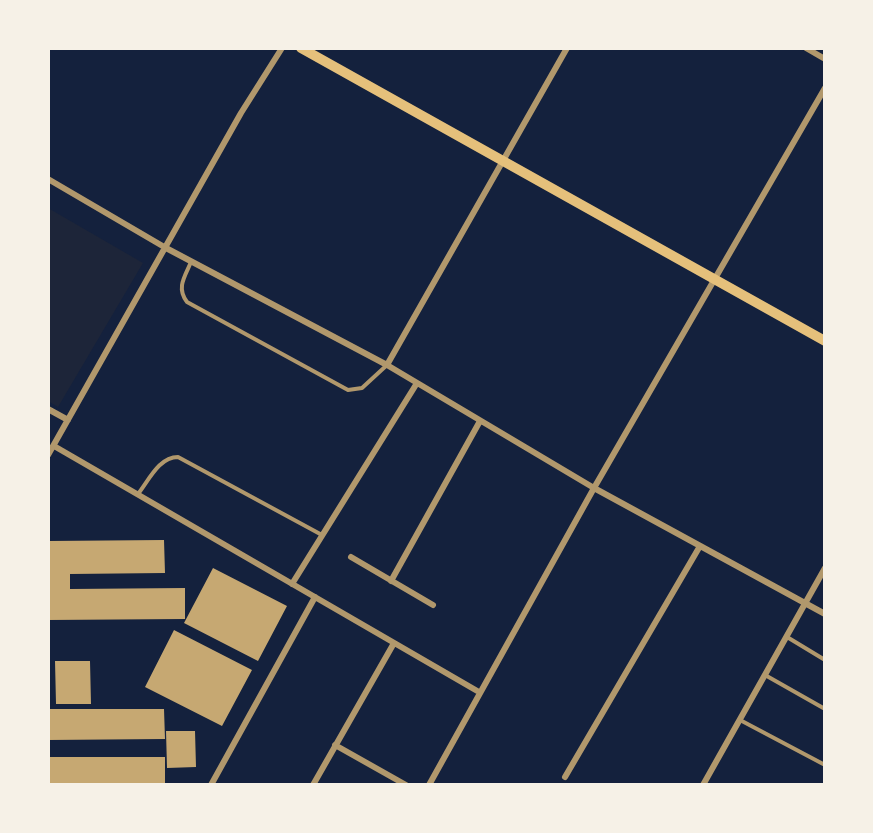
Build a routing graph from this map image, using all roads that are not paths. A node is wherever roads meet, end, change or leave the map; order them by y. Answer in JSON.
{"nodes":[{"id":1,"x":282,"y":48,"type":"edge"},
{"id":2,"x":301,"y":48,"type":"edge"},
{"id":3,"x":567,"y":48,"type":"edge"},
{"id":4,"x":806,"y":48,"type":"edge"},
{"id":5,"x":825,"y":59,"type":"edge"},
{"id":6,"x":825,"y":88,"type":"edge"},
{"id":7,"x":501,"y":162,"type":"junction"},
{"id":8,"x":48,"y":179,"type":"edge"},
{"id":9,"x":166,"y":248,"type":"junction"},
{"id":10,"x":192,"y":261,"type":"junction"},
{"id":11,"x":715,"y":282,"type":"junction"},
{"id":12,"x":825,"y":341,"type":"edge"},
{"id":13,"x":387,"y":365,"type":"junction"},
{"id":14,"x":417,"y":383,"type":"junction"},
{"id":15,"x":48,"y":409,"type":"edge"},
{"id":16,"x":68,"y":420,"type":"junction"},
{"id":17,"x":480,"y":421,"type":"junction"},
{"id":18,"x":54,"y":446,"type":"junction"},
{"id":19,"x":48,"y":456,"type":"edge"},
{"id":20,"x":594,"y":488,"type":"junction"},
{"id":21,"x":138,"y":495,"type":"junction"},
{"id":22,"x":322,"y":535,"type":"junction"},
{"id":23,"x":700,"y":546,"type":"junction"},
{"id":24,"x":351,"y":557,"type":"dead end"},
{"id":25,"x":825,"y":568,"type":"edge"},
{"id":26,"x":391,"y":581,"type":"junction"},
{"id":27,"x":292,"y":584,"type":"junction"},
{"id":28,"x":315,"y":597,"type":"junction"},
{"id":29,"x":805,"y":602,"type":"junction"},
{"id":30,"x":433,"y":605,"type":"dead end"},
{"id":31,"x":825,"y":614,"type":"edge"},
{"id":32,"x":786,"y":637,"type":"junction"},
{"id":33,"x":393,"y":643,"type":"junction"},
{"id":34,"x":825,"y":660,"type":"edge"},
{"id":35,"x":765,"y":674,"type":"junction"},
{"id":36,"x":479,"y":692,"type":"junction"},
{"id":37,"x":825,"y":709,"type":"edge"},
{"id":38,"x":740,"y":720,"type":"junction"},
{"id":39,"x":335,"y":745,"type":"junction"},
{"id":40,"x":825,"y":765,"type":"edge"},
{"id":41,"x":565,"y":777,"type":"dead end"},
{"id":42,"x":211,"y":785,"type":"edge"},
{"id":43,"x":313,"y":785,"type":"edge"},
{"id":44,"x":406,"y":785,"type":"edge"},
{"id":45,"x":429,"y":785,"type":"edge"},
{"id":46,"x":703,"y":785,"type":"edge"}],
"edges":[{"from":1,"to":9,"type":"street"},
{"from":2,"to":7,"type":"main road"},
{"from":3,"to":7,"type":"street"},
{"from":4,"to":5,"type":"street"},
{"from":6,"to":11,"type":"street"},
{"from":7,"to":11,"type":"main road"},
{"from":7,"to":13,"type":"street"},
{"from":8,"to":9,"type":"street"},
{"from":9,"to":10,"type":"street"},
{"from":9,"to":16,"type":"street"},
{"from":10,"to":13,"type":"street"},
{"from":10,"to":13,"type":"lane"},
{"from":11,"to":12,"type":"main road"},
{"from":11,"to":20,"type":"street"},
{"from":13,"to":14,"type":"street"},
{"from":14,"to":17,"type":"street"},
{"from":14,"to":22,"type":"street"},
{"from":15,"to":16,"type":"street"},
{"from":16,"to":18,"type":"street"},
{"from":17,"to":20,"type":"street"},
{"from":17,"to":26,"type":"street"},
{"from":18,"to":19,"type":"street"},
{"from":18,"to":21,"type":"street"},
{"from":20,"to":23,"type":"street"},
{"from":20,"to":36,"type":"street"},
{"from":21,"to":22,"type":"lane"},
{"from":21,"to":27,"type":"street"},
{"from":22,"to":27,"type":"street"},
{"from":23,"to":29,"type":"street"},
{"from":23,"to":41,"type":"street"},
{"from":24,"to":26,"type":"street"},
{"from":25,"to":29,"type":"street"},
{"from":26,"to":30,"type":"street"},
{"from":27,"to":28,"type":"street"},
{"from":28,"to":33,"type":"street"},
{"from":28,"to":42,"type":"street"},
{"from":29,"to":31,"type":"street"},
{"from":29,"to":32,"type":"street"},
{"from":32,"to":34,"type":"lane"},
{"from":32,"to":35,"type":"street"},
{"from":33,"to":36,"type":"street"},
{"from":33,"to":39,"type":"street"},
{"from":35,"to":37,"type":"lane"},
{"from":35,"to":38,"type":"street"},
{"from":36,"to":45,"type":"street"},
{"from":38,"to":40,"type":"lane"},
{"from":38,"to":46,"type":"street"},
{"from":39,"to":43,"type":"street"},
{"from":39,"to":44,"type":"street"}]}
